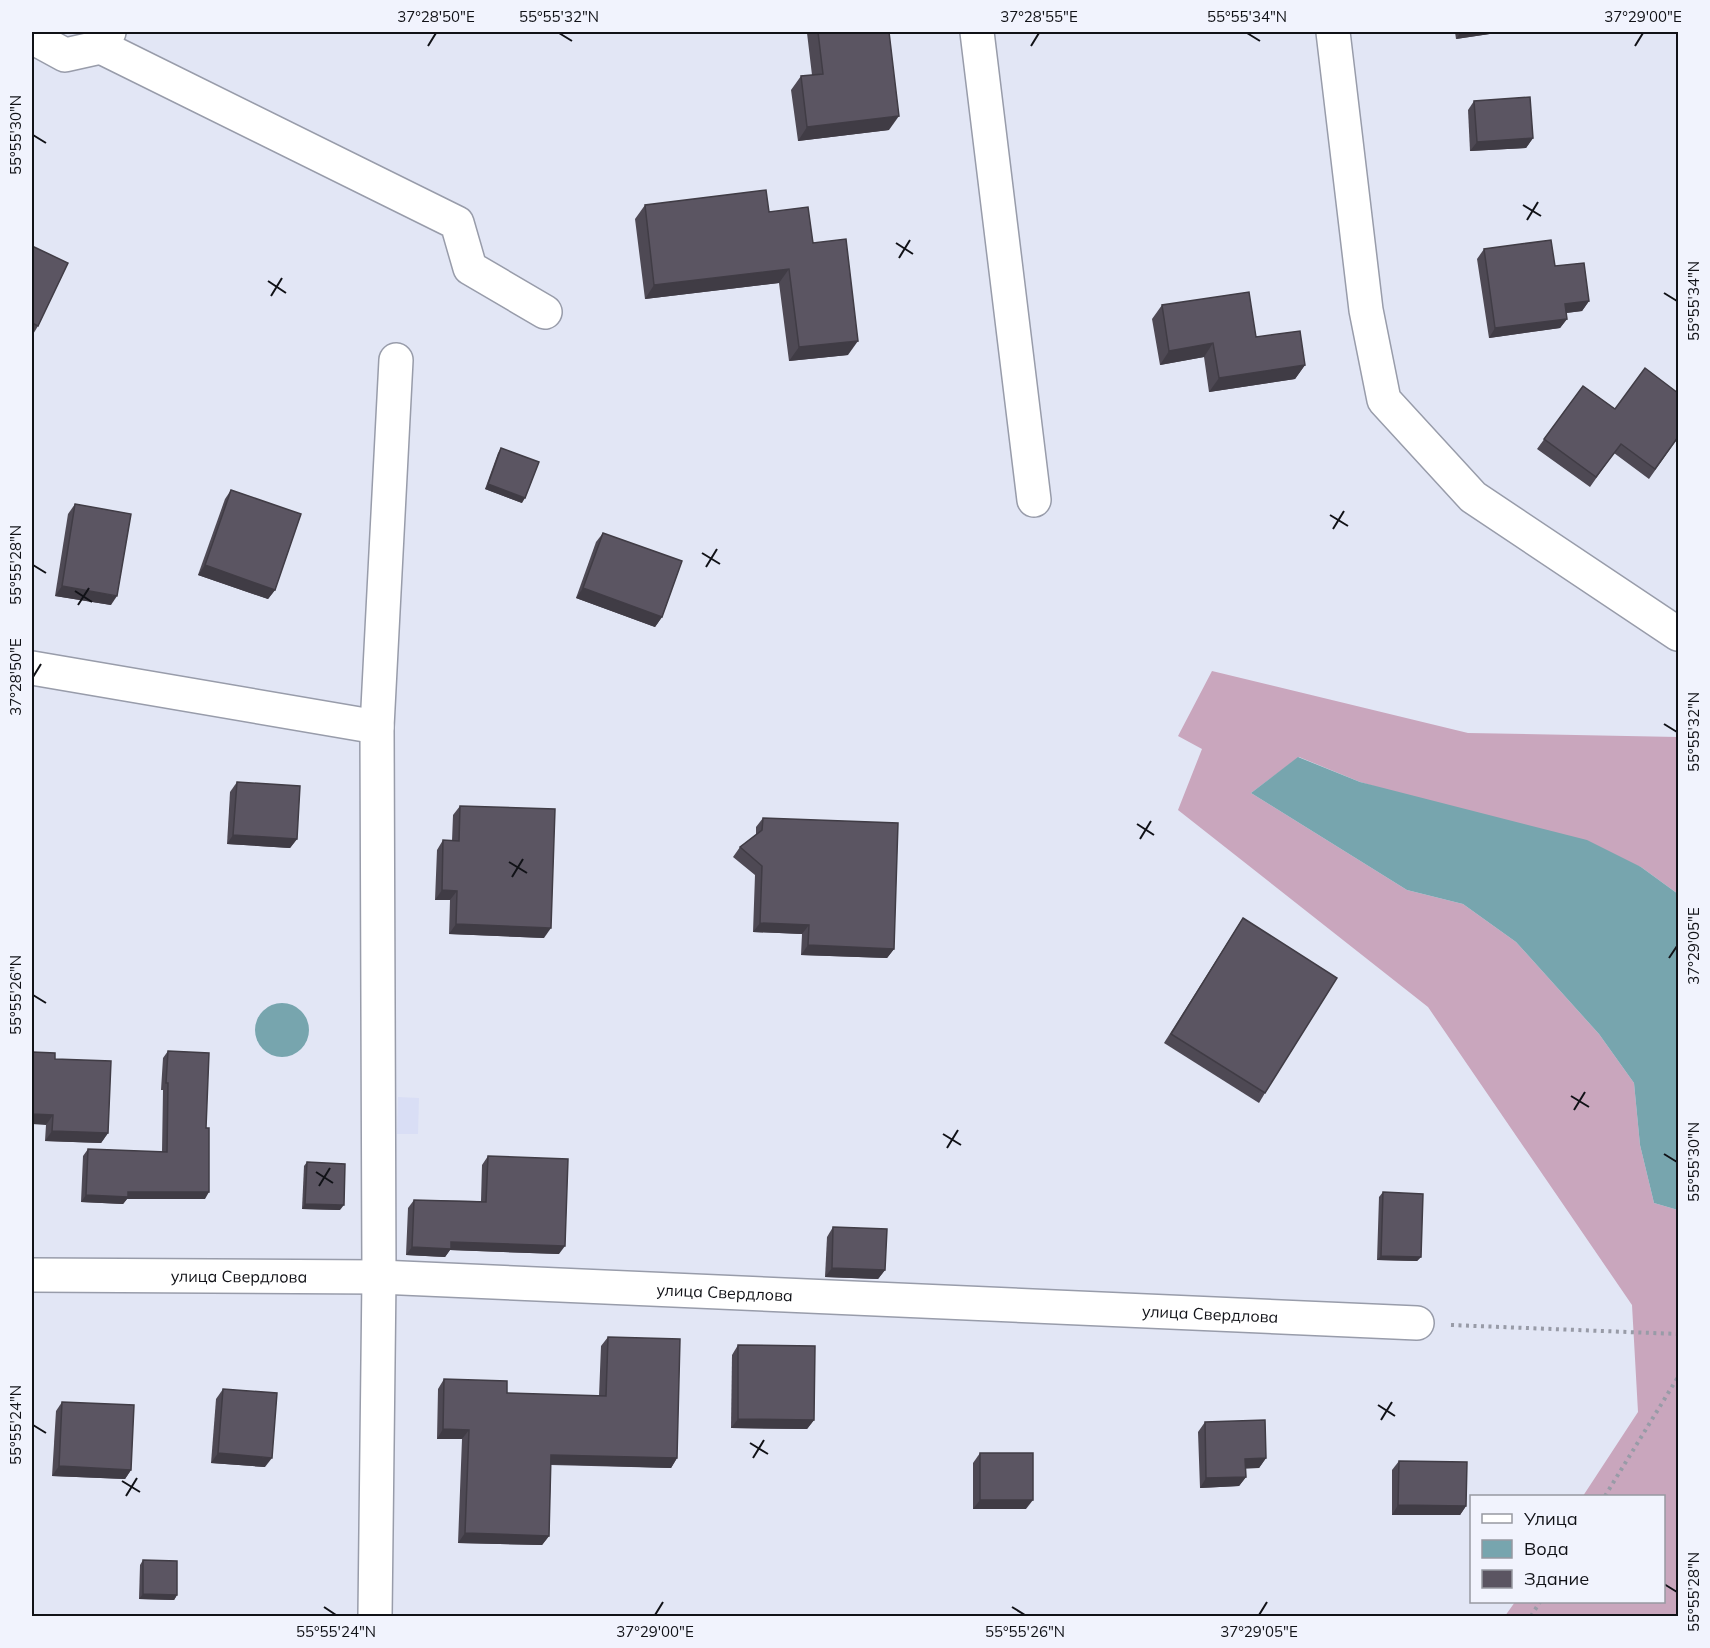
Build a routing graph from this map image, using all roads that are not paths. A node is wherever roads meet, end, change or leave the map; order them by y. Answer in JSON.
{"nodes":[{"id":1,"x":977,"y":32,"type":"edge"},
{"id":2,"x":1333,"y":32,"type":"edge"},
{"id":3,"x":32,"y":37,"type":"edge"},
{"id":4,"x":105,"y":39,"type":"edge"},
{"id":5,"x":544,"y":312,"type":"dead end"},
{"id":6,"x":396,"y":360,"type":"dead end"},
{"id":7,"x":1034,"y":500,"type":"dead end"},
{"id":8,"x":1678,"y":634,"type":"edge"},
{"id":9,"x":32,"y":668,"type":"edge"},
{"id":10,"x":377,"y":727,"type":"junction"},
{"id":11,"x":32,"y":1275,"type":"edge"},
{"id":12,"x":379,"y":1277,"type":"junction"},
{"id":13,"x":1417,"y":1323,"type":"road end"},
{"id":14,"x":375,"y":1617,"type":"edge"}],
"edges":[{"from":1,"to":7,"type":"street"},
{"from":2,"to":8,"type":"street"},
{"from":3,"to":4,"type":"street"},
{"from":4,"to":5,"type":"street"},
{"from":6,"to":10,"type":"street"},
{"from":9,"to":10,"type":"street"},
{"from":10,"to":12,"type":"street"},
{"from":11,"to":12,"type":"street","name":"улица Свердлова"},
{"from":12,"to":13,"type":"street","name":"улица Свердлова"},
{"from":12,"to":14,"type":"street"}]}
